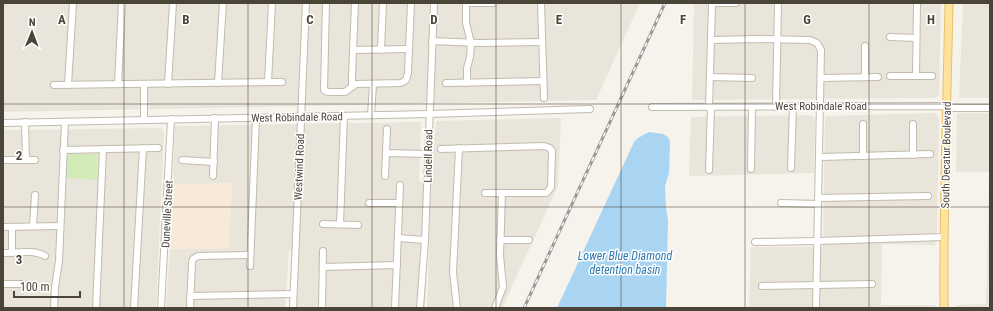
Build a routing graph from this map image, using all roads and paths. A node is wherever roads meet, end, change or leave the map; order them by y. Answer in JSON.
{"nodes":[{"id":1,"x":73,"y":3,"type":"edge"},
{"id":2,"x":122,"y":3,"type":"edge"},
{"id":3,"x":173,"y":3,"type":"edge"},
{"id":4,"x":223,"y":3,"type":"edge"},
{"id":5,"x":272,"y":3,"type":"edge"},
{"id":6,"x":306,"y":3,"type":"edge"},
{"id":7,"x":326,"y":3,"type":"edge"},
{"id":8,"x":355,"y":3,"type":"edge"},
{"id":9,"x":383,"y":3,"type":"edge"},
{"id":10,"x":411,"y":3,"type":"edge"},
{"id":11,"x":434,"y":3,"type":"edge"},
{"id":12,"x":467,"y":3,"type":"edge"},
{"id":13,"x":494,"y":3,"type":"edge"},
{"id":14,"x":541,"y":3,"type":"edge"},
{"id":15,"x":712,"y":3,"type":"edge"},
{"id":16,"x":736,"y":3,"type":"edge"},
{"id":17,"x":778,"y":3,"type":"edge"},
{"id":18,"x":917,"y":3,"type":"edge"},
{"id":19,"x":949,"y":3,"type":"edge"},
{"id":20,"x":890,"y":37,"type":"dead end"},
{"id":21,"x":916,"y":38,"type":"junction"},
{"id":22,"x":777,"y":39,"type":"junction"},
{"id":23,"x":712,"y":40,"type":"junction"},
{"id":24,"x":432,"y":41,"type":"junction"},
{"id":25,"x":542,"y":42,"type":"junction"},
{"id":26,"x":471,"y":43,"type":"junction"},
{"id":27,"x":865,"y":46,"type":"dead end"},
{"id":28,"x":409,"y":49,"type":"junction"},
{"id":29,"x":353,"y":50,"type":"junction"},
{"id":30,"x":381,"y":50,"type":"junction"},
{"id":31,"x":890,"y":76,"type":"dead end"},
{"id":32,"x":916,"y":76,"type":"junction"},
{"id":33,"x":932,"y":76,"type":"dead end"},
{"id":34,"x":710,"y":77,"type":"junction"},
{"id":35,"x":865,"y":77,"type":"junction"},
{"id":36,"x":878,"y":77,"type":"dead end"},
{"id":37,"x":752,"y":78,"type":"dead end"},
{"id":38,"x":821,"y":78,"type":"junction"},
{"id":39,"x":543,"y":81,"type":"junction"},
{"id":40,"x":268,"y":82,"type":"junction"},
{"id":41,"x":282,"y":82,"type":"dead end"},
{"id":42,"x":218,"y":83,"type":"junction"},
{"id":43,"x":446,"y":83,"type":"dead end"},
{"id":44,"x":467,"y":83,"type":"junction"},
{"id":45,"x":118,"y":84,"type":"junction"},
{"id":46,"x":144,"y":84,"type":"junction"},
{"id":47,"x":168,"y":84,"type":"junction"},
{"id":48,"x":373,"y":84,"type":"junction"},
{"id":49,"x":68,"y":85,"type":"junction"},
{"id":50,"x":54,"y":86,"type":"dead end"},
{"id":51,"x":352,"y":86,"type":"junction"},
{"id":52,"x":544,"y":98,"type":"dead end"},
{"id":53,"x":793,"y":106,"type":"junction"},
{"id":54,"x":821,"y":106,"type":"junction"},
{"id":55,"x":652,"y":107,"type":"dead end"},
{"id":56,"x":752,"y":107,"type":"junction"},
{"id":57,"x":776,"y":107,"type":"junction"},
{"id":58,"x":947,"y":107,"type":"junction"},
{"id":59,"x":710,"y":108,"type":"junction"},
{"id":60,"x":990,"y":108,"type":"edge"},
{"id":61,"x":590,"y":109,"type":"dead end"},
{"id":62,"x":429,"y":114,"type":"junction"},
{"id":63,"x":371,"y":115,"type":"junction"},
{"id":64,"x":344,"y":116,"type":"junction"},
{"id":65,"x":301,"y":117,"type":"junction"},
{"id":66,"x":215,"y":118,"type":"junction"},
{"id":67,"x":256,"y":118,"type":"junction"},
{"id":68,"x":172,"y":119,"type":"junction"},
{"id":69,"x":144,"y":120,"type":"junction"},
{"id":70,"x":25,"y":122,"type":"junction"},
{"id":71,"x":65,"y":122,"type":"junction"},
{"id":72,"x":3,"y":123,"type":"edge"},
{"id":73,"x":863,"y":124,"type":"dead end"},
{"id":74,"x":913,"y":124,"type":"dead end"},
{"id":75,"x":387,"y":129,"type":"dead end"},
{"id":76,"x":143,"y":148,"type":"junction"},
{"id":77,"x":158,"y":148,"type":"dead end"},
{"id":78,"x":459,"y":148,"type":"junction"},
{"id":79,"x":103,"y":149,"type":"junction"},
{"id":80,"x":441,"y":149,"type":"dead end"},
{"id":81,"x":63,"y":150,"type":"junction"},
{"id":82,"x":386,"y":153,"type":"junction"},
{"id":83,"x":428,"y":154,"type":"junction"},
{"id":84,"x":930,"y":154,"type":"dead end"},
{"id":85,"x":912,"y":155,"type":"junction"},
{"id":86,"x":863,"y":156,"type":"junction"},
{"id":87,"x":820,"y":157,"type":"junction"},
{"id":88,"x":3,"y":160,"type":"edge"},
{"id":89,"x":26,"y":160,"type":"junction"},
{"id":90,"x":35,"y":160,"type":"dead end"},
{"id":91,"x":182,"y":160,"type":"dead end"},
{"id":92,"x":214,"y":162,"type":"junction"},
{"id":93,"x":791,"y":168,"type":"dead end"},
{"id":94,"x":750,"y":169,"type":"dead end"},
{"id":95,"x":709,"y":170,"type":"dead end"},
{"id":96,"x":213,"y":176,"type":"dead end"},
{"id":97,"x":385,"y":176,"type":"dead end"},
{"id":98,"x":400,"y":185,"type":"dead end"},
{"id":99,"x":485,"y":193,"type":"dead end"},
{"id":100,"x":502,"y":193,"type":"junction"},
{"id":101,"x":35,"y":195,"type":"dead end"},
{"id":102,"x":928,"y":196,"type":"dead end"},
{"id":103,"x":818,"y":201,"type":"junction"},
{"id":104,"x":369,"y":203,"type":"dead end"},
{"id":105,"x":399,"y":203,"type":"junction"},
{"id":106,"x":781,"y":203,"type":"dead end"},
{"id":107,"x":323,"y":224,"type":"dead end"},
{"id":108,"x":340,"y":224,"type":"junction"},
{"id":109,"x":358,"y":225,"type":"dead end"},
{"id":110,"x":33,"y":226,"type":"junction"},
{"id":111,"x":60,"y":226,"type":"junction"},
{"id":112,"x":3,"y":227,"type":"edge"},
{"id":113,"x":12,"y":227,"type":"junction"},
{"id":114,"x":944,"y":237,"type":"junction"},
{"id":115,"x":398,"y":238,"type":"junction"},
{"id":116,"x":425,"y":240,"type":"junction"},
{"id":117,"x":500,"y":240,"type":"junction"},
{"id":118,"x":529,"y":240,"type":"dead end"},
{"id":119,"x":818,"y":241,"type":"junction"},
{"id":120,"x":755,"y":242,"type":"dead end"},
{"id":121,"x":323,"y":251,"type":"dead end"},
{"id":122,"x":3,"y":253,"type":"edge"},
{"id":123,"x":12,"y":253,"type":"junction"},
{"id":124,"x":250,"y":255,"type":"junction"},
{"id":125,"x":45,"y":256,"type":"dead end"},
{"id":126,"x":250,"y":266,"type":"dead end"},
{"id":127,"x":323,"y":266,"type":"junction"},
{"id":128,"x":397,"y":266,"type":"junction"},
{"id":129,"x":3,"y":284,"type":"edge"},
{"id":130,"x":23,"y":284,"type":"dead end"},
{"id":131,"x":872,"y":284,"type":"dead end"},
{"id":132,"x":816,"y":285,"type":"junction"},
{"id":133,"x":762,"y":286,"type":"dead end"},
{"id":134,"x":294,"y":294,"type":"junction"},
{"id":135,"x":190,"y":296,"type":"junction"},
{"id":136,"x":54,"y":308,"type":"edge"},
{"id":137,"x":96,"y":308,"type":"edge"},
{"id":138,"x":134,"y":308,"type":"edge"},
{"id":139,"x":161,"y":308,"type":"edge"},
{"id":140,"x":190,"y":308,"type":"edge"},
{"id":141,"x":293,"y":308,"type":"edge"},
{"id":142,"x":322,"y":308,"type":"edge"},
{"id":143,"x":395,"y":308,"type":"edge"},
{"id":144,"x":420,"y":308,"type":"edge"},
{"id":145,"x":457,"y":308,"type":"edge"},
{"id":146,"x":495,"y":308,"type":"edge"},
{"id":147,"x":816,"y":308,"type":"edge"},
{"id":148,"x":944,"y":308,"type":"edge"}],
"edges":[{"from":1,"to":49,"type":"street"},
{"from":2,"to":45,"type":"street"},
{"from":3,"to":47,"type":"street"},
{"from":4,"to":42,"type":"street"},
{"from":5,"to":40,"type":"street"},
{"from":6,"to":65,"type":"street","name":"Westwind Road"},
{"from":7,"to":51,"type":"street"},
{"from":8,"to":29,"type":"street"},
{"from":9,"to":30,"type":"street"},
{"from":10,"to":28,"type":"street"},
{"from":11,"to":24,"type":"street","name":"Lindell Road"},
{"from":12,"to":13,"type":"street"},
{"from":12,"to":26,"type":"street"},
{"from":14,"to":25,"type":"street"},
{"from":15,"to":16,"type":"street"},
{"from":15,"to":23,"type":"street"},
{"from":17,"to":22,"type":"street"},
{"from":18,"to":21,"type":"street"},
{"from":19,"to":58,"type":"main road","name":"South Decatur Boulevard"},
{"from":20,"to":21,"type":"street"},
{"from":21,"to":32,"type":"street"},
{"from":22,"to":23,"type":"street"},
{"from":22,"to":38,"type":"street"},
{"from":22,"to":57,"type":"street"},
{"from":23,"to":34,"type":"street"},
{"from":24,"to":26,"type":"street"},
{"from":24,"to":62,"type":"street","name":"Lindell Road"},
{"from":25,"to":26,"type":"street"},
{"from":25,"to":39,"type":"street"},
{"from":26,"to":44,"type":"street"},
{"from":27,"to":35,"type":"street"},
{"from":28,"to":30,"type":"street"},
{"from":28,"to":48,"type":"street"},
{"from":29,"to":30,"type":"street"},
{"from":29,"to":51,"type":"street"},
{"from":31,"to":32,"type":"street"},
{"from":32,"to":33,"type":"street"},
{"from":34,"to":37,"type":"street"},
{"from":34,"to":59,"type":"street"},
{"from":35,"to":36,"type":"street"},
{"from":35,"to":38,"type":"street"},
{"from":38,"to":54,"type":"street"},
{"from":39,"to":44,"type":"street"},
{"from":39,"to":52,"type":"street"},
{"from":40,"to":41,"type":"street"},
{"from":40,"to":42,"type":"street"},
{"from":42,"to":47,"type":"street"},
{"from":43,"to":44,"type":"street"},
{"from":45,"to":46,"type":"street"},
{"from":45,"to":49,"type":"street"},
{"from":46,"to":47,"type":"street"},
{"from":46,"to":69,"type":"street"},
{"from":48,"to":51,"type":"street"},
{"from":48,"to":63,"type":"street"},
{"from":49,"to":50,"type":"street"},
{"from":53,"to":54,"type":"street","name":"West Robindale Road"},
{"from":53,"to":57,"type":"street","name":"West Robindale Road"},
{"from":53,"to":93,"type":"street"},
{"from":54,"to":58,"type":"street","name":"West Robindale Road"},
{"from":54,"to":87,"type":"street"},
{"from":55,"to":59,"type":"street","name":"West Robindale Road"},
{"from":56,"to":57,"type":"street","name":"West Robindale Road"},
{"from":56,"to":59,"type":"street","name":"West Robindale Road"},
{"from":56,"to":94,"type":"street"},
{"from":58,"to":60,"type":"street","name":"West Robindale Road"},
{"from":58,"to":114,"type":"main road","name":"South Decatur Boulevard"},
{"from":59,"to":95,"type":"street"},
{"from":61,"to":62,"type":"street","name":"West Robindale Road"},
{"from":62,"to":63,"type":"street","name":"West Robindale Road"},
{"from":62,"to":83,"type":"street","name":"Lindell Road"},
{"from":63,"to":64,"type":"street","name":"West Robindale Road"},
{"from":64,"to":65,"type":"street","name":"West Robindale Road"},
{"from":64,"to":108,"type":"street"},
{"from":65,"to":67,"type":"street","name":"West Robindale Road"},
{"from":65,"to":134,"type":"street","name":"Westwind Road"},
{"from":66,"to":67,"type":"street","name":"West Robindale Road"},
{"from":66,"to":68,"type":"street","name":"West Robindale Road"},
{"from":66,"to":92,"type":"street"},
{"from":67,"to":124,"type":"street"},
{"from":68,"to":69,"type":"street","name":"West Robindale Road"},
{"from":68,"to":139,"type":"street","name":"Duneville Street"},
{"from":69,"to":71,"type":"street","name":"West Robindale Road"},
{"from":70,"to":71,"type":"street","name":"West Robindale Road"},
{"from":70,"to":72,"type":"street","name":"West Robindale Road"},
{"from":70,"to":89,"type":"street"},
{"from":71,"to":81,"type":"street"},
{"from":73,"to":86,"type":"street"},
{"from":74,"to":85,"type":"street"},
{"from":75,"to":82,"type":"street"},
{"from":76,"to":77,"type":"street"},
{"from":76,"to":79,"type":"street"},
{"from":76,"to":138,"type":"street"},
{"from":78,"to":80,"type":"street"},
{"from":78,"to":100,"type":"street"},
{"from":78,"to":145,"type":"street"},
{"from":79,"to":81,"type":"street"},
{"from":79,"to":137,"type":"street"},
{"from":81,"to":111,"type":"street"},
{"from":82,"to":83,"type":"street"},
{"from":82,"to":97,"type":"street"},
{"from":83,"to":116,"type":"street","name":"Lindell Road"},
{"from":84,"to":85,"type":"street"},
{"from":85,"to":86,"type":"street"},
{"from":86,"to":87,"type":"street"},
{"from":87,"to":103,"type":"street"},
{"from":88,"to":89,"type":"street"},
{"from":89,"to":90,"type":"street"},
{"from":91,"to":92,"type":"street"},
{"from":92,"to":96,"type":"street"},
{"from":98,"to":105,"type":"street"},
{"from":99,"to":100,"type":"street"},
{"from":100,"to":117,"type":"street"},
{"from":101,"to":110,"type":"street"},
{"from":102,"to":103,"type":"street"},
{"from":103,"to":106,"type":"street"},
{"from":103,"to":119,"type":"street"},
{"from":104,"to":105,"type":"street"},
{"from":105,"to":115,"type":"street"},
{"from":107,"to":108,"type":"street"},
{"from":108,"to":109,"type":"street"},
{"from":110,"to":111,"type":"street"},
{"from":110,"to":113,"type":"street"},
{"from":111,"to":136,"type":"street"},
{"from":112,"to":113,"type":"street"},
{"from":113,"to":123,"type":"street"},
{"from":114,"to":119,"type":"street"},
{"from":114,"to":148,"type":"main road","name":"South Decatur Boulevard"},
{"from":115,"to":116,"type":"street"},
{"from":115,"to":128,"type":"street"},
{"from":116,"to":144,"type":"street","name":"Lindell Road"},
{"from":117,"to":118,"type":"street"},
{"from":117,"to":146,"type":"street"},
{"from":119,"to":120,"type":"street"},
{"from":119,"to":132,"type":"street"},
{"from":121,"to":127,"type":"street"},
{"from":122,"to":123,"type":"street"},
{"from":123,"to":125,"type":"street"},
{"from":124,"to":126,"type":"street"},
{"from":124,"to":135,"type":"street"},
{"from":127,"to":128,"type":"street"},
{"from":127,"to":142,"type":"street"},
{"from":128,"to":143,"type":"street"},
{"from":129,"to":130,"type":"street"},
{"from":131,"to":132,"type":"street"},
{"from":132,"to":133,"type":"street"},
{"from":132,"to":147,"type":"street"},
{"from":134,"to":135,"type":"street"},
{"from":134,"to":141,"type":"street","name":"Westwind Road"},
{"from":135,"to":140,"type":"street"}]}
